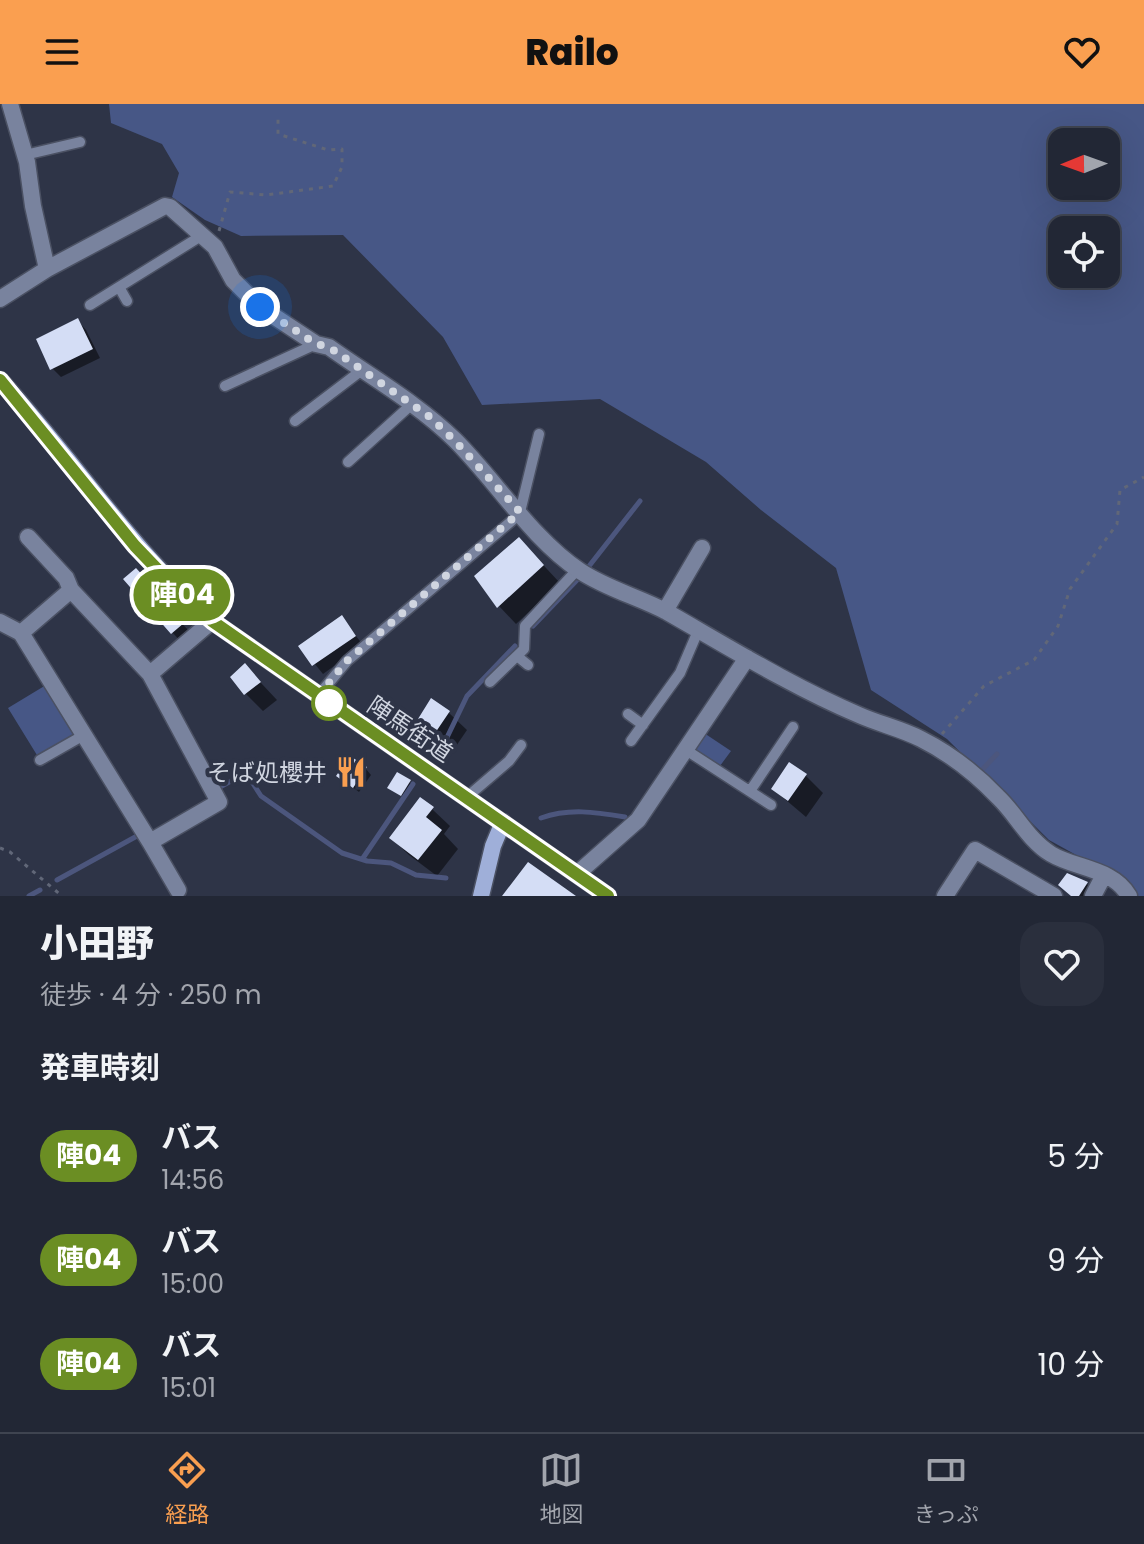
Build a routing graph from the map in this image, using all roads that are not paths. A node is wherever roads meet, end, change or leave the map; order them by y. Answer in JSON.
{"nodes":[{"id":1,"x":10,"y":104,"type":"edge"},
{"id":2,"x":80,"y":142,"type":"dead end"},
{"id":3,"x":25,"y":155,"type":"junction"},
{"id":4,"x":201,"y":236,"type":"junction"},
{"id":5,"x":47,"y":269,"type":"junction"},
{"id":6,"x":119,"y":287,"type":"junction"},
{"id":7,"x":0,"y":299,"type":"edge"},
{"id":8,"x":127,"y":301,"type":"dead end"},
{"id":9,"x":90,"y":305,"type":"dead end"},
{"id":10,"x":316,"y":344,"type":"junction"},
{"id":11,"x":362,"y":370,"type":"junction"},
{"id":12,"x":0,"y":380,"type":"edge"},
{"id":13,"x":225,"y":386,"type":"dead end"},
{"id":14,"x":412,"y":404,"type":"junction"},
{"id":15,"x":295,"y":421,"type":"dead end"},
{"id":16,"x":539,"y":434,"type":"dead end"},
{"id":17,"x":348,"y":462,"type":"dead end"},
{"id":18,"x":520,"y":512,"type":"junction"},
{"id":19,"x":28,"y":537,"type":"dead end"},
{"id":20,"x":702,"y":548,"type":"dead end"},
{"id":21,"x":578,"y":569,"type":"junction"},
{"id":22,"x":71,"y":590,"type":"junction"},
{"id":23,"x":665,"y":611,"type":"junction"},
{"id":24,"x":212,"y":621,"type":"junction"},
{"id":25,"x":0,"y":622,"type":"edge"},
{"id":26,"x":698,"y":631,"type":"junction"},
{"id":27,"x":21,"y":633,"type":"junction"},
{"id":28,"x":517,"y":656,"type":"junction"},
{"id":29,"x":747,"y":658,"type":"junction"},
{"id":30,"x":528,"y":665,"type":"dead end"},
{"id":31,"x":150,"y":674,"type":"junction"},
{"id":32,"x":490,"y":682,"type":"dead end"},
{"id":33,"x":318,"y":696,"type":"junction"},
{"id":34,"x":628,"y":714,"type":"dead end"},
{"id":35,"x":643,"y":725,"type":"junction"},
{"id":36,"x":793,"y":727,"type":"dead end"},
{"id":37,"x":84,"y":735,"type":"junction"},
{"id":38,"x":631,"y":741,"type":"dead end"},
{"id":39,"x":521,"y":745,"type":"dead end"},
{"id":40,"x":686,"y":750,"type":"junction"},
{"id":41,"x":40,"y":760,"type":"dead end"},
{"id":42,"x":750,"y":791,"type":"junction"},
{"id":43,"x":467,"y":797,"type":"junction"},
{"id":44,"x":771,"y":805,"type":"dead end"},
{"id":45,"x":503,"y":822,"type":"junction"},
{"id":46,"x":150,"y":842,"type":"junction"},
{"id":47,"x":578,"y":873,"type":"junction"},
{"id":48,"x":1104,"y":875,"type":"junction"},
{"id":49,"x":178,"y":890,"type":"dead end"},
{"id":50,"x":481,"y":896,"type":"edge"},
{"id":51,"x":608,"y":896,"type":"edge"},
{"id":52,"x":945,"y":896,"type":"edge"},
{"id":53,"x":1054,"y":896,"type":"edge"},
{"id":54,"x":1093,"y":896,"type":"edge"},
{"id":55,"x":1129,"y":896,"type":"edge"}],
"edges":[{"from":1,"to":3,"type":"street"},
{"from":2,"to":3,"type":"lane"},
{"from":3,"to":5,"type":"street"},
{"from":4,"to":5,"type":"street"},
{"from":4,"to":6,"type":"lane"},
{"from":4,"to":10,"type":"street"},
{"from":5,"to":7,"type":"street"},
{"from":6,"to":8,"type":"lane"},
{"from":6,"to":9,"type":"lane"},
{"from":10,"to":11,"type":"street"},
{"from":10,"to":13,"type":"lane"},
{"from":11,"to":14,"type":"street"},
{"from":11,"to":15,"type":"lane"},
{"from":12,"to":24,"type":"main road","name":"陣馬街道"},
{"from":14,"to":17,"type":"lane"},
{"from":14,"to":18,"type":"street"},
{"from":16,"to":18,"type":"lane"},
{"from":18,"to":21,"type":"street"},
{"from":18,"to":33,"type":"lane"},
{"from":19,"to":22,"type":"street"},
{"from":20,"to":23,"type":"street"},
{"from":21,"to":23,"type":"street"},
{"from":21,"to":28,"type":"lane"},
{"from":22,"to":27,"type":"street"},
{"from":22,"to":31,"type":"street"},
{"from":23,"to":26,"type":"street"},
{"from":24,"to":31,"type":"street"},
{"from":24,"to":33,"type":"main road","name":"陣馬街道"},
{"from":25,"to":27,"type":"street"},
{"from":26,"to":29,"type":"street"},
{"from":26,"to":35,"type":"lane"},
{"from":27,"to":37,"type":"street"},
{"from":28,"to":30,"type":"lane"},
{"from":28,"to":32,"type":"lane"},
{"from":29,"to":40,"type":"street"},
{"from":29,"to":48,"type":"street"},
{"from":31,"to":46,"type":"street"},
{"from":33,"to":43,"type":"main road","name":"陣馬街道"},
{"from":34,"to":35,"type":"lane"},
{"from":35,"to":38,"type":"lane"},
{"from":36,"to":42,"type":"lane"},
{"from":37,"to":41,"type":"lane"},
{"from":37,"to":46,"type":"street"},
{"from":39,"to":43,"type":"lane"},
{"from":40,"to":42,"type":"lane"},
{"from":40,"to":47,"type":"street"},
{"from":42,"to":44,"type":"lane"},
{"from":43,"to":45,"type":"main road","name":"陣馬街道"},
{"from":45,"to":47,"type":"main road","name":"陣馬街道"},
{"from":45,"to":50,"type":"main road"},
{"from":46,"to":49,"type":"street"},
{"from":47,"to":51,"type":"main road","name":"陣馬街道"},
{"from":48,"to":54,"type":"street"},
{"from":48,"to":55,"type":"street"},
{"from":52,"to":53,"type":"street"}]}
